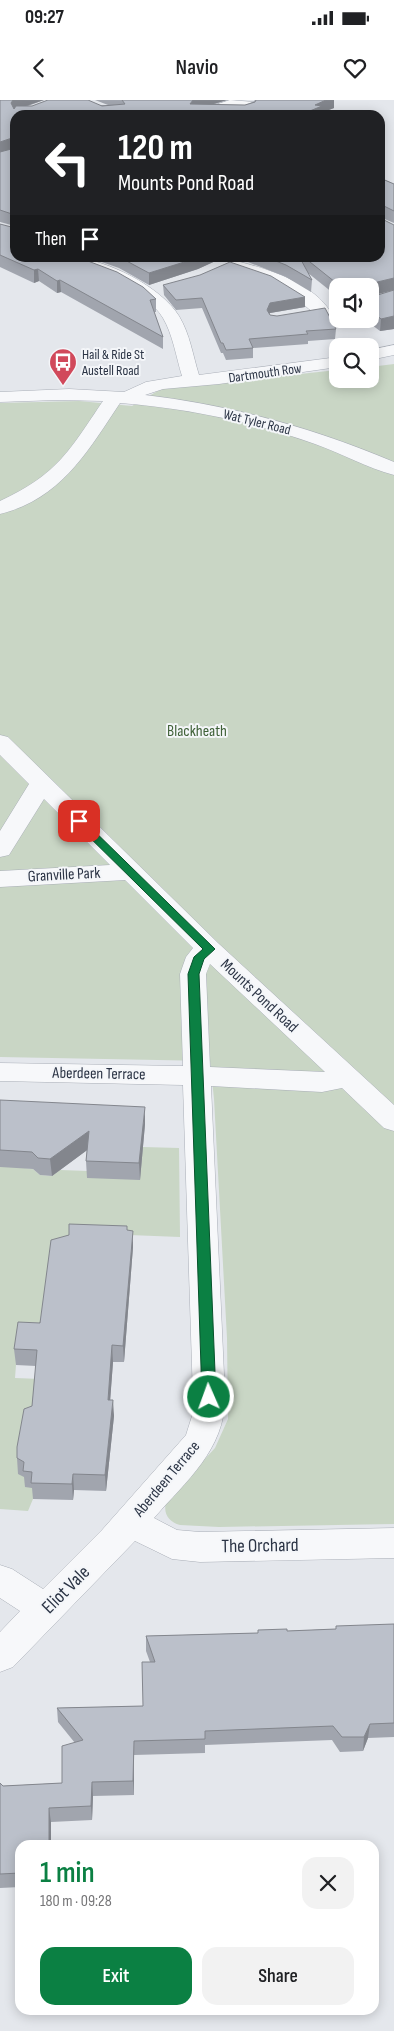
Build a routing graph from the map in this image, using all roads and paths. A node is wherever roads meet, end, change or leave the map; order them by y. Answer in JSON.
{"nodes":[{"id":1,"x":212,"y":110,"type":"edge"},
{"id":2,"x":247,"y":110,"type":"edge"},
{"id":3,"x":79,"y":262,"type":"edge"},
{"id":4,"x":228,"y":262,"type":"edge"},
{"id":5,"x":169,"y":286,"type":"edge"},
{"id":6,"x":148,"y":293,"type":"junction"},
{"id":7,"x":329,"y":309,"type":"edge"},
{"id":8,"x":329,"y":310,"type":"edge"},
{"id":9,"x":303,"y":314,"type":"edge"},
{"id":10,"x":394,"y":350,"type":"edge"},
{"id":11,"x":379,"y":353,"type":"edge"},
{"id":12,"x":329,"y":363,"type":"edge"},
{"id":13,"x":193,"y":382,"type":"junction"},
{"id":14,"x":0,"y":397,"type":"edge"},
{"id":15,"x":121,"y":397,"type":"junction"},
{"id":16,"x":394,"y":469,"type":"edge"},
{"id":17,"x":0,"y":508,"type":"edge"},
{"id":18,"x":0,"y":742,"type":"edge"},
{"id":19,"x":41,"y":784,"type":"junction"},
{"id":20,"x":0,"y":850,"type":"edge"},
{"id":21,"x":129,"y":872,"type":"junction"},
{"id":22,"x":0,"y":879,"type":"edge"},
{"id":23,"x":209,"y":949,"type":"junction"},
{"id":24,"x":0,"y":1072,"type":"edge"},
{"id":25,"x":197,"y":1076,"type":"junction"},
{"id":26,"x":345,"y":1076,"type":"junction"},
{"id":27,"x":394,"y":1121,"type":"edge"},
{"id":28,"x":131,"y":1522,"type":"junction"},
{"id":29,"x":394,"y":1543,"type":"edge"},
{"id":30,"x":0,"y":1580,"type":"edge"},
{"id":31,"x":46,"y":1609,"type":"junction"},
{"id":32,"x":0,"y":1656,"type":"edge"}],
"edges":[{"from":1,"to":2,"type":"street"},
{"from":3,"to":6,"type":"street"},
{"from":4,"to":7,"type":"street"},
{"from":5,"to":6,"type":"street"},
{"from":6,"to":13,"type":"street"},
{"from":8,"to":9,"type":"street"},
{"from":10,"to":11,"type":"street"},
{"from":12,"to":13,"type":"street","name":"Dartmouth Row"},
{"from":13,"to":15,"type":"street","name":"Dartmouth Row"},
{"from":14,"to":15,"type":"street","name":"Wat Tyler Road"},
{"from":15,"to":16,"type":"street","name":"Wat Tyler Road"},
{"from":15,"to":17,"type":"street"},
{"from":18,"to":19,"type":"street","name":"Mounts Pond Road"},
{"from":19,"to":20,"type":"street"},
{"from":19,"to":21,"type":"street","name":"Mounts Pond Road"},
{"from":21,"to":22,"type":"street","name":"Granville Park"},
{"from":21,"to":23,"type":"street","name":"Mounts Pond Road"},
{"from":23,"to":25,"type":"street","name":"Aberdeen Terrace"},
{"from":23,"to":26,"type":"street","name":"Mounts Pond Road"},
{"from":24,"to":25,"type":"street","name":"Aberdeen Terrace"},
{"from":25,"to":26,"type":"street","name":"Aberdeen Terrace"},
{"from":25,"to":28,"type":"street","name":"Aberdeen Terrace"},
{"from":26,"to":27,"type":"street","name":"Mounts Pond Road"},
{"from":28,"to":29,"type":"street","name":"The Orchard"},
{"from":28,"to":31,"type":"street","name":"Eliot Vale"},
{"from":30,"to":31,"type":"street"},
{"from":31,"to":32,"type":"street","name":"Eliot Vale"}]}
